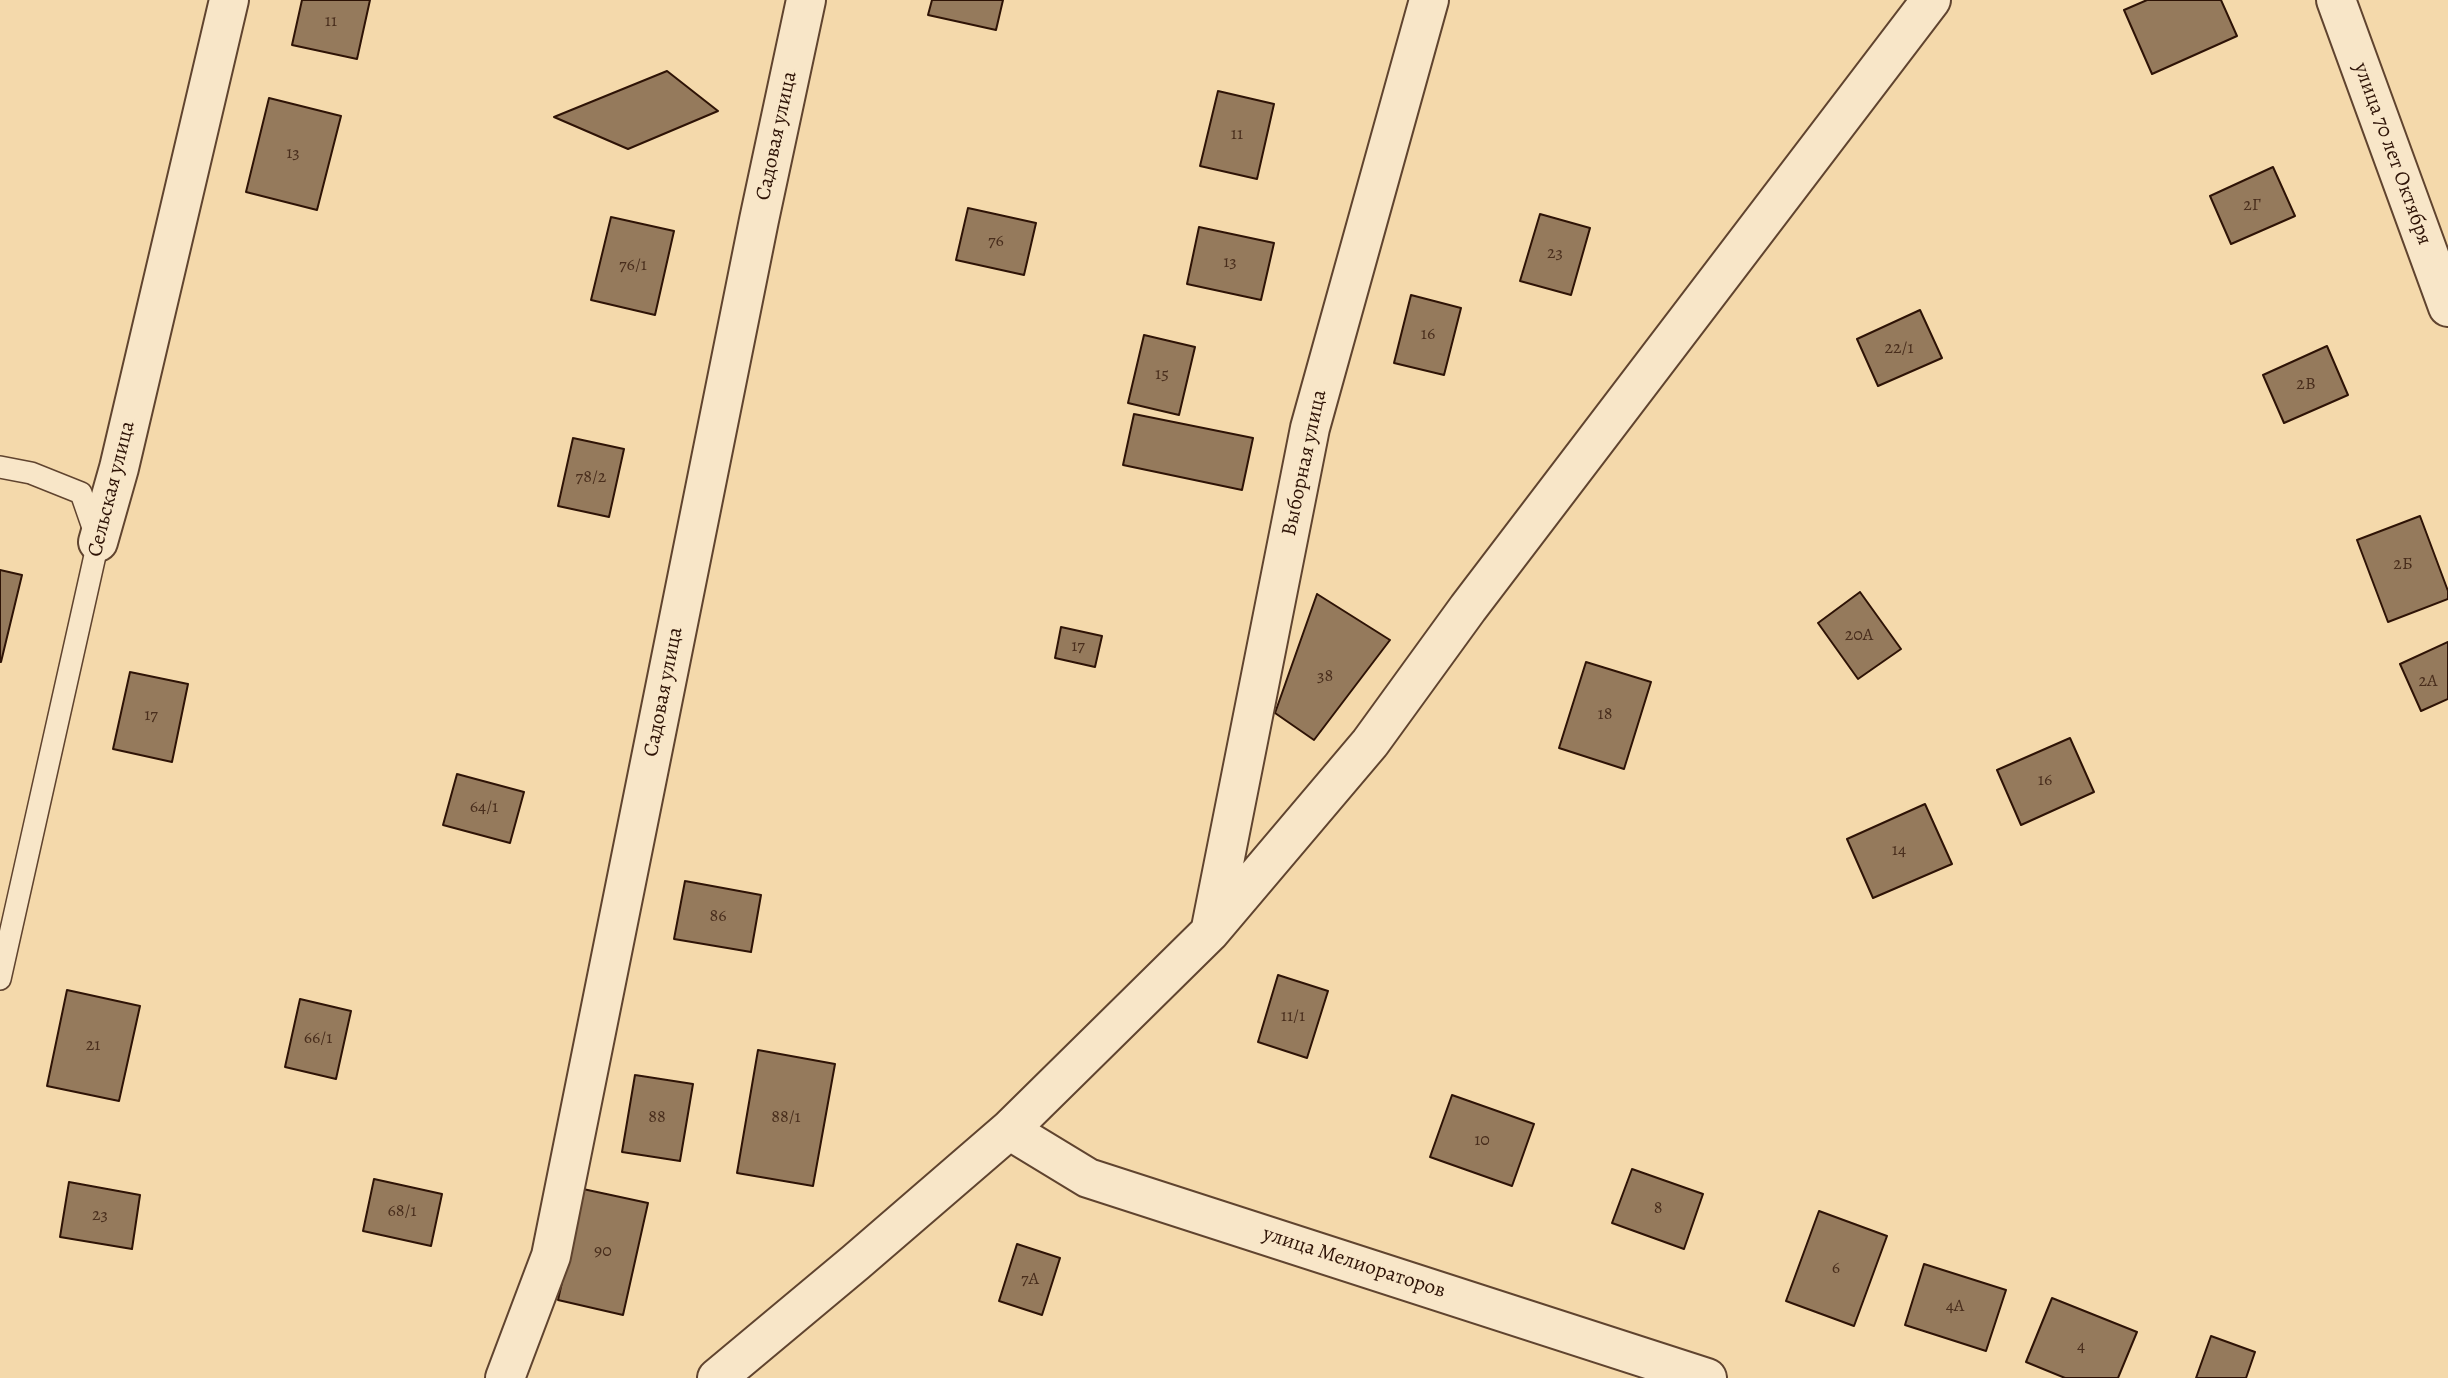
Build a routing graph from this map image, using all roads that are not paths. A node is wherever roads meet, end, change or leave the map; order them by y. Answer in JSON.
{"nodes":[{"id":1,"x":229,"y":0,"type":"edge"},
{"id":2,"x":806,"y":0,"type":"edge"},
{"id":3,"x":1429,"y":0,"type":"edge"},
{"id":4,"x":1931,"y":0,"type":"edge"},
{"id":5,"x":2336,"y":0,"type":"edge"},
{"id":6,"x":2448,"y":307,"type":"edge"},
{"id":7,"x":0,"y":467,"type":"edge"},
{"id":8,"x":98,"y":542,"type":"junction"},
{"id":9,"x":1210,"y":932,"type":"junction"},
{"id":10,"x":0,"y":979,"type":"edge"},
{"id":11,"x":1009,"y":1130,"type":"junction"},
{"id":12,"x":505,"y":1378,"type":"edge"},
{"id":13,"x":717,"y":1378,"type":"edge"},
{"id":14,"x":1707,"y":1378,"type":"edge"}],
"edges":[{"from":1,"to":8,"type":"street","name":"Сельская улица"},
{"from":2,"to":12,"type":"street","name":"Садовая улица"},
{"from":3,"to":9,"type":"street","name":"Выборная улица"},
{"from":4,"to":9,"type":"street"},
{"from":5,"to":6,"type":"street","name":"улица 70 лет Октября"},
{"from":7,"to":8,"type":"lane"},
{"from":8,"to":10,"type":"lane","name":"Сельская улица"},
{"from":9,"to":11,"type":"street"},
{"from":11,"to":13,"type":"street"},
{"from":11,"to":14,"type":"street","name":"улица Мелиораторов"}]}
